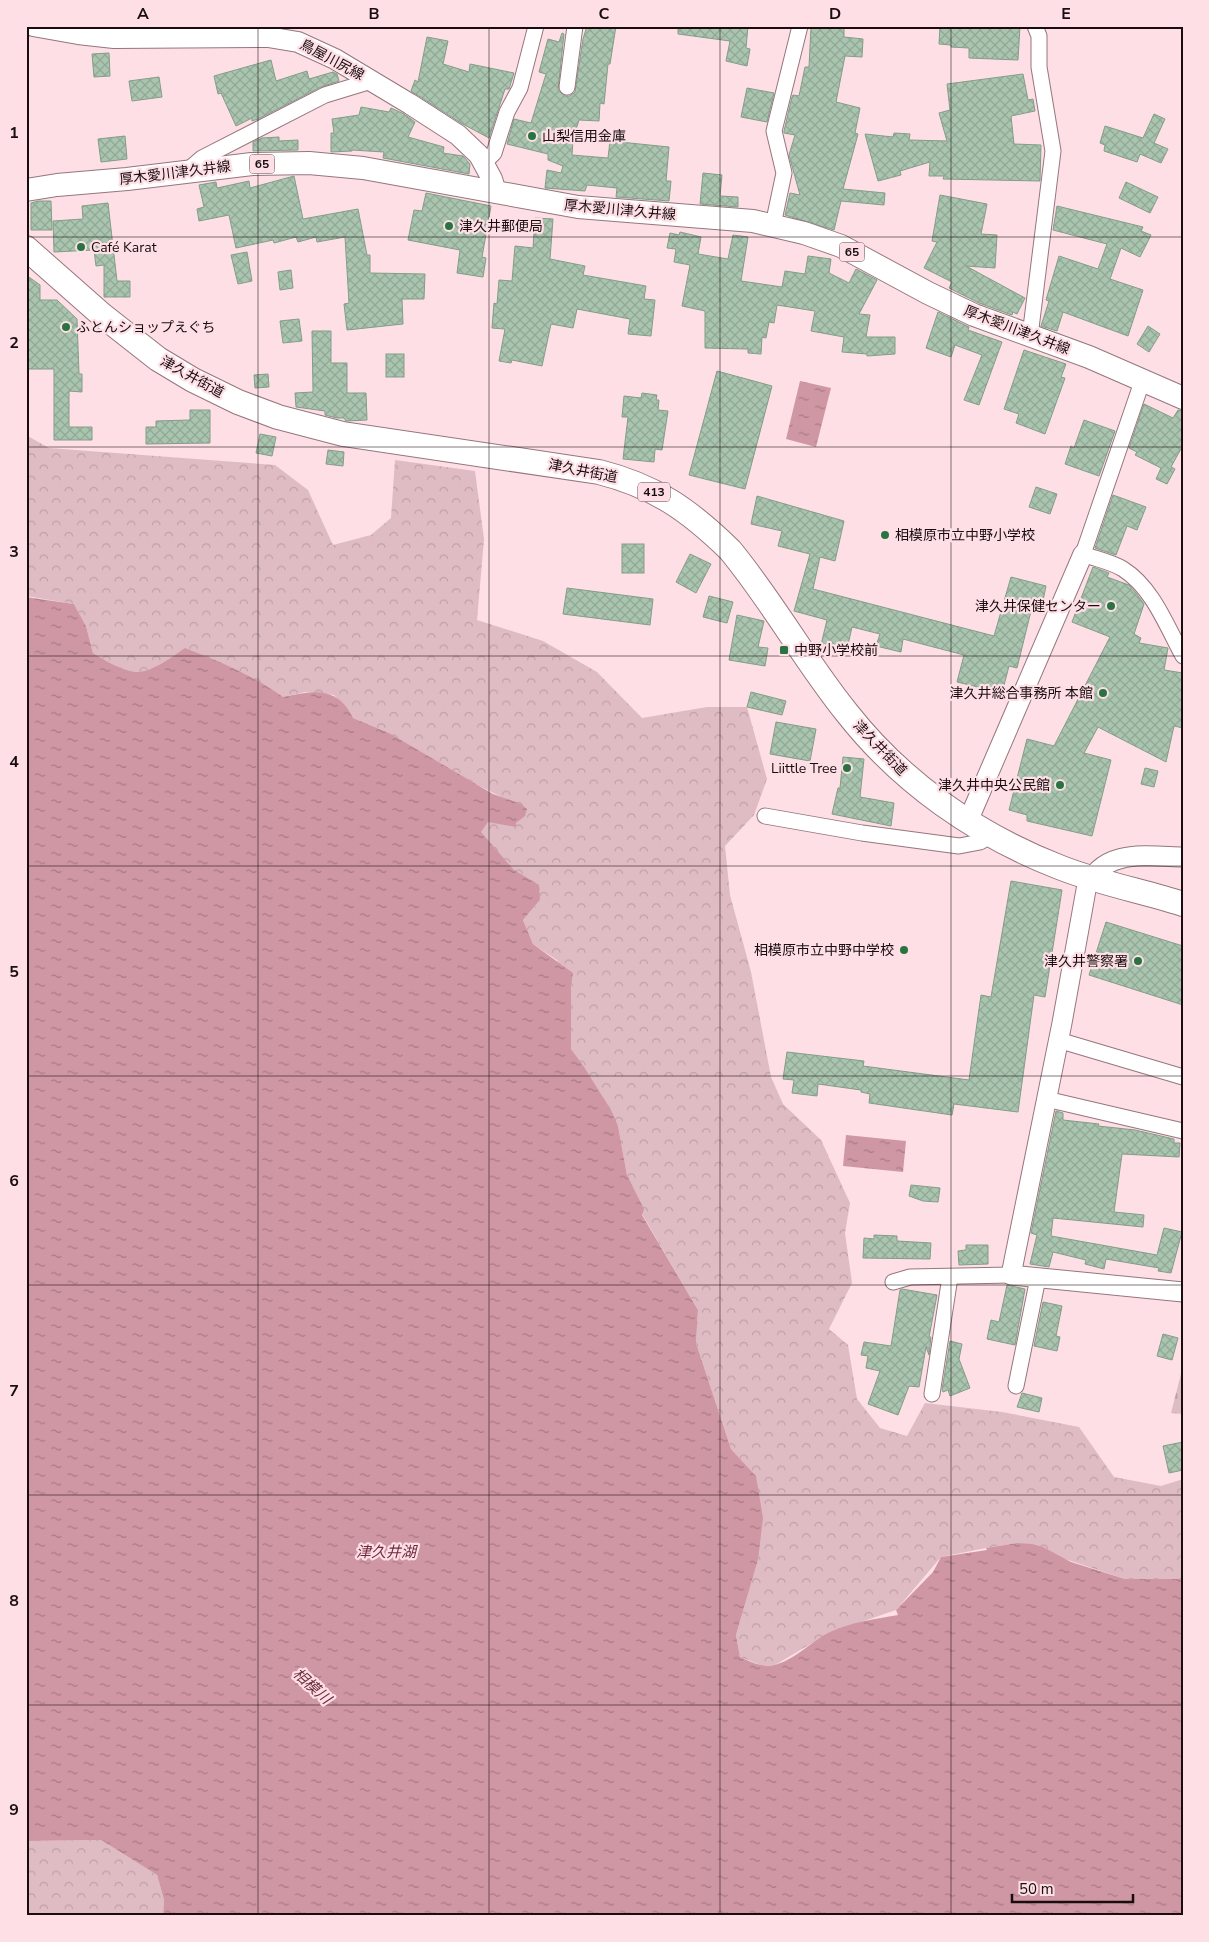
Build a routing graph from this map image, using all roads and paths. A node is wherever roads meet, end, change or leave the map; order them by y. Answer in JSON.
{"nodes":[{"id":1,"x":32,"y":26,"type":"edge"},
{"id":2,"x":536,"y":26,"type":"edge"},
{"id":3,"x":574,"y":26,"type":"edge"},
{"id":4,"x":800,"y":26,"type":"edge"},
{"id":5,"x":1035,"y":26,"type":"edge"},
{"id":6,"x":371,"y":81,"type":"junction"},
{"id":7,"x":567,"y":87,"type":"dead end"},
{"id":8,"x":484,"y":163,"type":"junction"},
{"id":9,"x":186,"y":172,"type":"junction"},
{"id":10,"x":26,"y":190,"type":"edge"},
{"id":11,"x":496,"y":192,"type":"junction"},
{"id":12,"x":773,"y":225,"type":"junction"},
{"id":13,"x":26,"y":248,"type":"edge"},
{"id":14,"x":1030,"y":336,"type":"junction"},
{"id":15,"x":1143,"y":379,"type":"junction"},
{"id":16,"x":1183,"y":398,"type":"edge"},
{"id":17,"x":1083,"y":554,"type":"junction"},
{"id":18,"x":1183,"y":656,"type":"edge"},
{"id":19,"x":765,"y":816,"type":"dead end"},
{"id":20,"x":968,"y":821,"type":"junction"},
{"id":21,"x":992,"y":835,"type":"junction"},
{"id":22,"x":1183,"y":857,"type":"edge"},
{"id":23,"x":1090,"y":877,"type":"junction"},
{"id":24,"x":1183,"y":904,"type":"edge"},
{"id":25,"x":1058,"y":1040,"type":"junction"},
{"id":26,"x":1183,"y":1076,"type":"edge"},
{"id":27,"x":1046,"y":1099,"type":"junction"},
{"id":28,"x":1183,"y":1130,"type":"edge"},
{"id":29,"x":1011,"y":1275,"type":"junction"},
{"id":30,"x":950,"y":1277,"type":"junction"},
{"id":31,"x":1038,"y":1278,"type":"junction"},
{"id":32,"x":894,"y":1282,"type":"dead end"},
{"id":33,"x":1183,"y":1292,"type":"edge"},
{"id":34,"x":1016,"y":1386,"type":"dead end"},
{"id":35,"x":932,"y":1394,"type":"dead end"}],
"edges":[{"from":1,"to":6,"type":"main road","name":"鳥屋川尻線"},
{"from":2,"to":8,"type":"street"},
{"from":3,"to":7,"type":"street"},
{"from":4,"to":12,"type":"street"},
{"from":5,"to":14,"type":"street"},
{"from":6,"to":8,"type":"main road","name":"鳥屋川尻線"},
{"from":6,"to":9,"type":"street"},
{"from":8,"to":11,"type":"main road","name":"鳥屋川尻線"},
{"from":9,"to":10,"type":"main road","name":"厚木愛川津久井線","number":"65"},
{"from":9,"to":11,"type":"main road","name":"厚木愛川津久井線","number":"65"},
{"from":11,"to":12,"type":"main road","name":"厚木愛川津久井線","number":"65"},
{"from":12,"to":14,"type":"main road","name":"厚木愛川津久井線","number":"65"},
{"from":13,"to":20,"type":"highway","name":"津久井街道","number":"413"},
{"from":14,"to":15,"type":"main road","name":"厚木愛川津久井線","number":"65"},
{"from":15,"to":16,"type":"main road","name":"厚木愛川津久井線","number":"65"},
{"from":15,"to":17,"type":"street"},
{"from":17,"to":18,"type":"street"},
{"from":17,"to":20,"type":"street"},
{"from":19,"to":21,"type":"street"},
{"from":20,"to":21,"type":"highway","name":"津久井街道","number":"413"},
{"from":21,"to":23,"type":"highway","name":"津久井街道","number":"413"},
{"from":22,"to":23,"type":"street"},
{"from":23,"to":24,"type":"highway","name":"津久井街道","number":"413"},
{"from":23,"to":25,"type":"street"},
{"from":25,"to":26,"type":"street"},
{"from":25,"to":27,"type":"street"},
{"from":27,"to":28,"type":"street"},
{"from":27,"to":29,"type":"street"},
{"from":29,"to":30,"type":"street"},
{"from":29,"to":31,"type":"street"},
{"from":30,"to":32,"type":"street"},
{"from":30,"to":35,"type":"street"},
{"from":31,"to":33,"type":"street"},
{"from":31,"to":34,"type":"street"}]}
